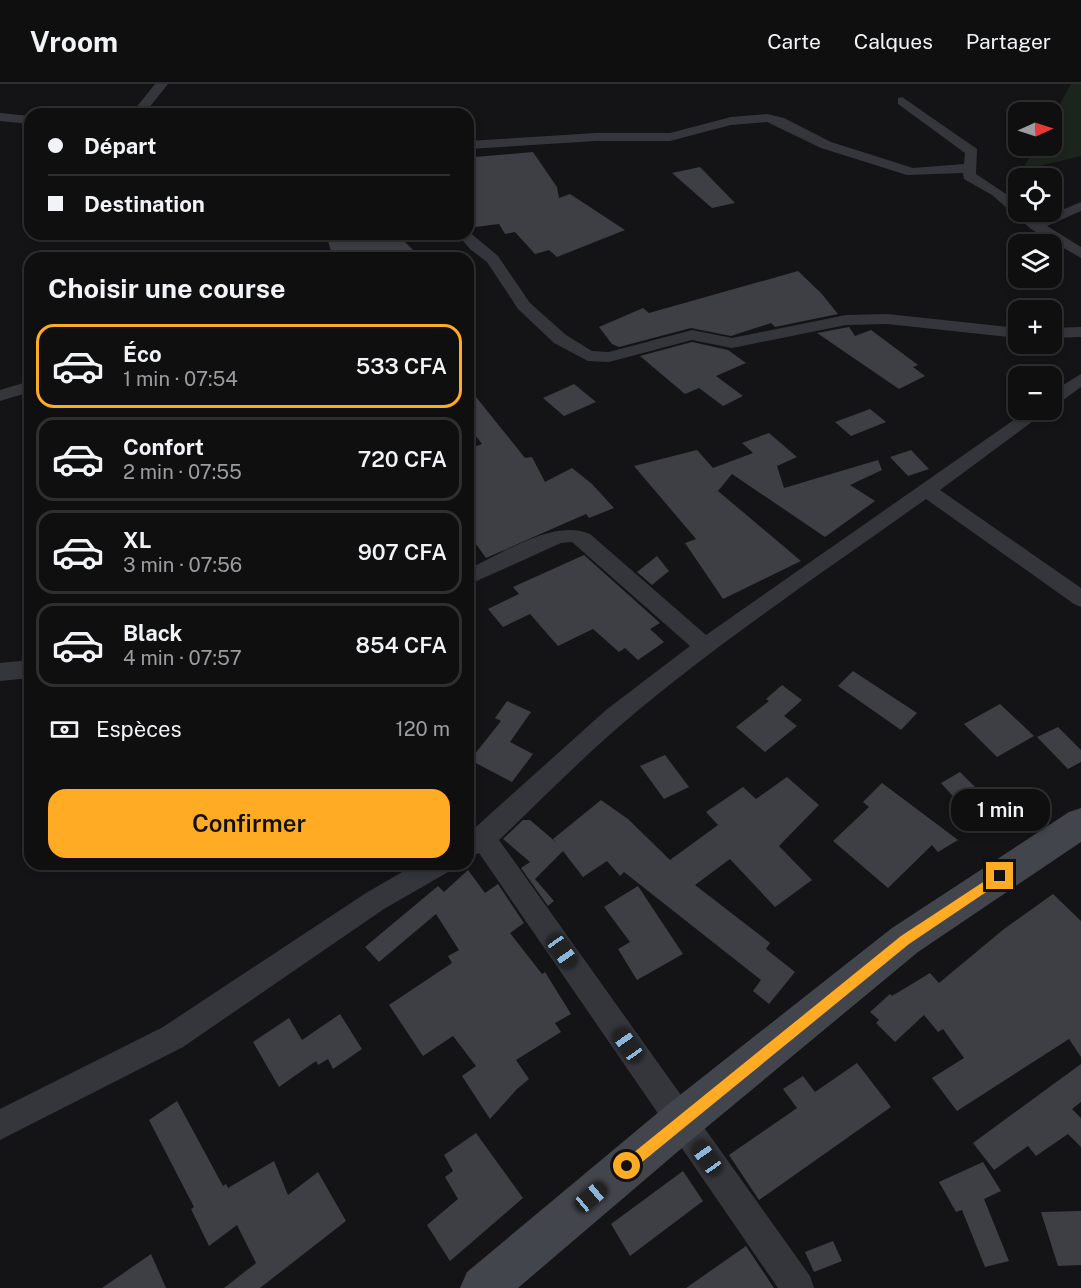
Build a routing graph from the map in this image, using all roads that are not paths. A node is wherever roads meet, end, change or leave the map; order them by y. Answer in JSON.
{"nodes":[{"id":1,"x":162,"y":84,"type":"edge"},
{"id":2,"x":902,"y":101,"type":"dead end"},
{"id":3,"x":142,"y":108,"type":"edge"},
{"id":4,"x":0,"y":117,"type":"edge"},
{"id":5,"x":24,"y":119,"type":"edge"},
{"id":6,"x":474,"y":145,"type":"edge"},
{"id":7,"x":968,"y":168,"type":"junction"},
{"id":8,"x":1008,"y":201,"type":"edge"},
{"id":9,"x":1081,"y":206,"type":"edge"},
{"id":10,"x":1032,"y":222,"type":"edge"},
{"id":11,"x":1036,"y":226,"type":"junction"},
{"id":12,"x":470,"y":240,"type":"edge"},
{"id":13,"x":1081,"y":253,"type":"edge"},
{"id":14,"x":1008,"y":332,"type":"edge"},
{"id":15,"x":1081,"y":332,"type":"edge"},
{"id":16,"x":1062,"y":333,"type":"edge"},
{"id":17,"x":1081,"y":379,"type":"edge"},
{"id":18,"x":24,"y":388,"type":"edge"},
{"id":19,"x":1062,"y":393,"type":"edge"},
{"id":20,"x":0,"y":396,"type":"edge"},
{"id":21,"x":1025,"y":420,"type":"edge"},
{"id":22,"x":928,"y":491,"type":"junction"},
{"id":23,"x":474,"y":575,"type":"edge"},
{"id":24,"x":1081,"y":599,"type":"edge"},
{"id":25,"x":704,"y":646,"type":"junction"},
{"id":26,"x":24,"y":670,"type":"edge"},
{"id":27,"x":0,"y":672,"type":"edge"},
{"id":28,"x":1080,"y":825,"type":"edge"},
{"id":29,"x":475,"y":843,"type":"edge"},
{"id":30,"x":429,"y":870,"type":"edge"},
{"id":31,"x":681,"y":1121,"type":"junction"},
{"id":32,"x":0,"y":1125,"type":"edge"},
{"id":33,"x":483,"y":1288,"type":"edge"},
{"id":34,"x":798,"y":1288,"type":"edge"}],
"edges":[{"from":1,"to":3,"type":"street"},
{"from":2,"to":7,"type":"street"},
{"from":4,"to":5,"type":"street"},
{"from":6,"to":7,"type":"street"},
{"from":7,"to":8,"type":"street"},
{"from":9,"to":11,"type":"street"},
{"from":10,"to":11,"type":"street"},
{"from":11,"to":13,"type":"street"},
{"from":12,"to":14,"type":"street"},
{"from":15,"to":16,"type":"street"},
{"from":17,"to":19,"type":"street"},
{"from":18,"to":20,"type":"street"},
{"from":21,"to":22,"type":"street"},
{"from":22,"to":24,"type":"street"},
{"from":22,"to":25,"type":"street"},
{"from":23,"to":25,"type":"street"},
{"from":25,"to":29,"type":"street"},
{"from":26,"to":27,"type":"street"},
{"from":28,"to":31,"type":"street"},
{"from":29,"to":31,"type":"street"},
{"from":30,"to":32,"type":"street"},
{"from":31,"to":33,"type":"street"},
{"from":31,"to":34,"type":"street"}]}
